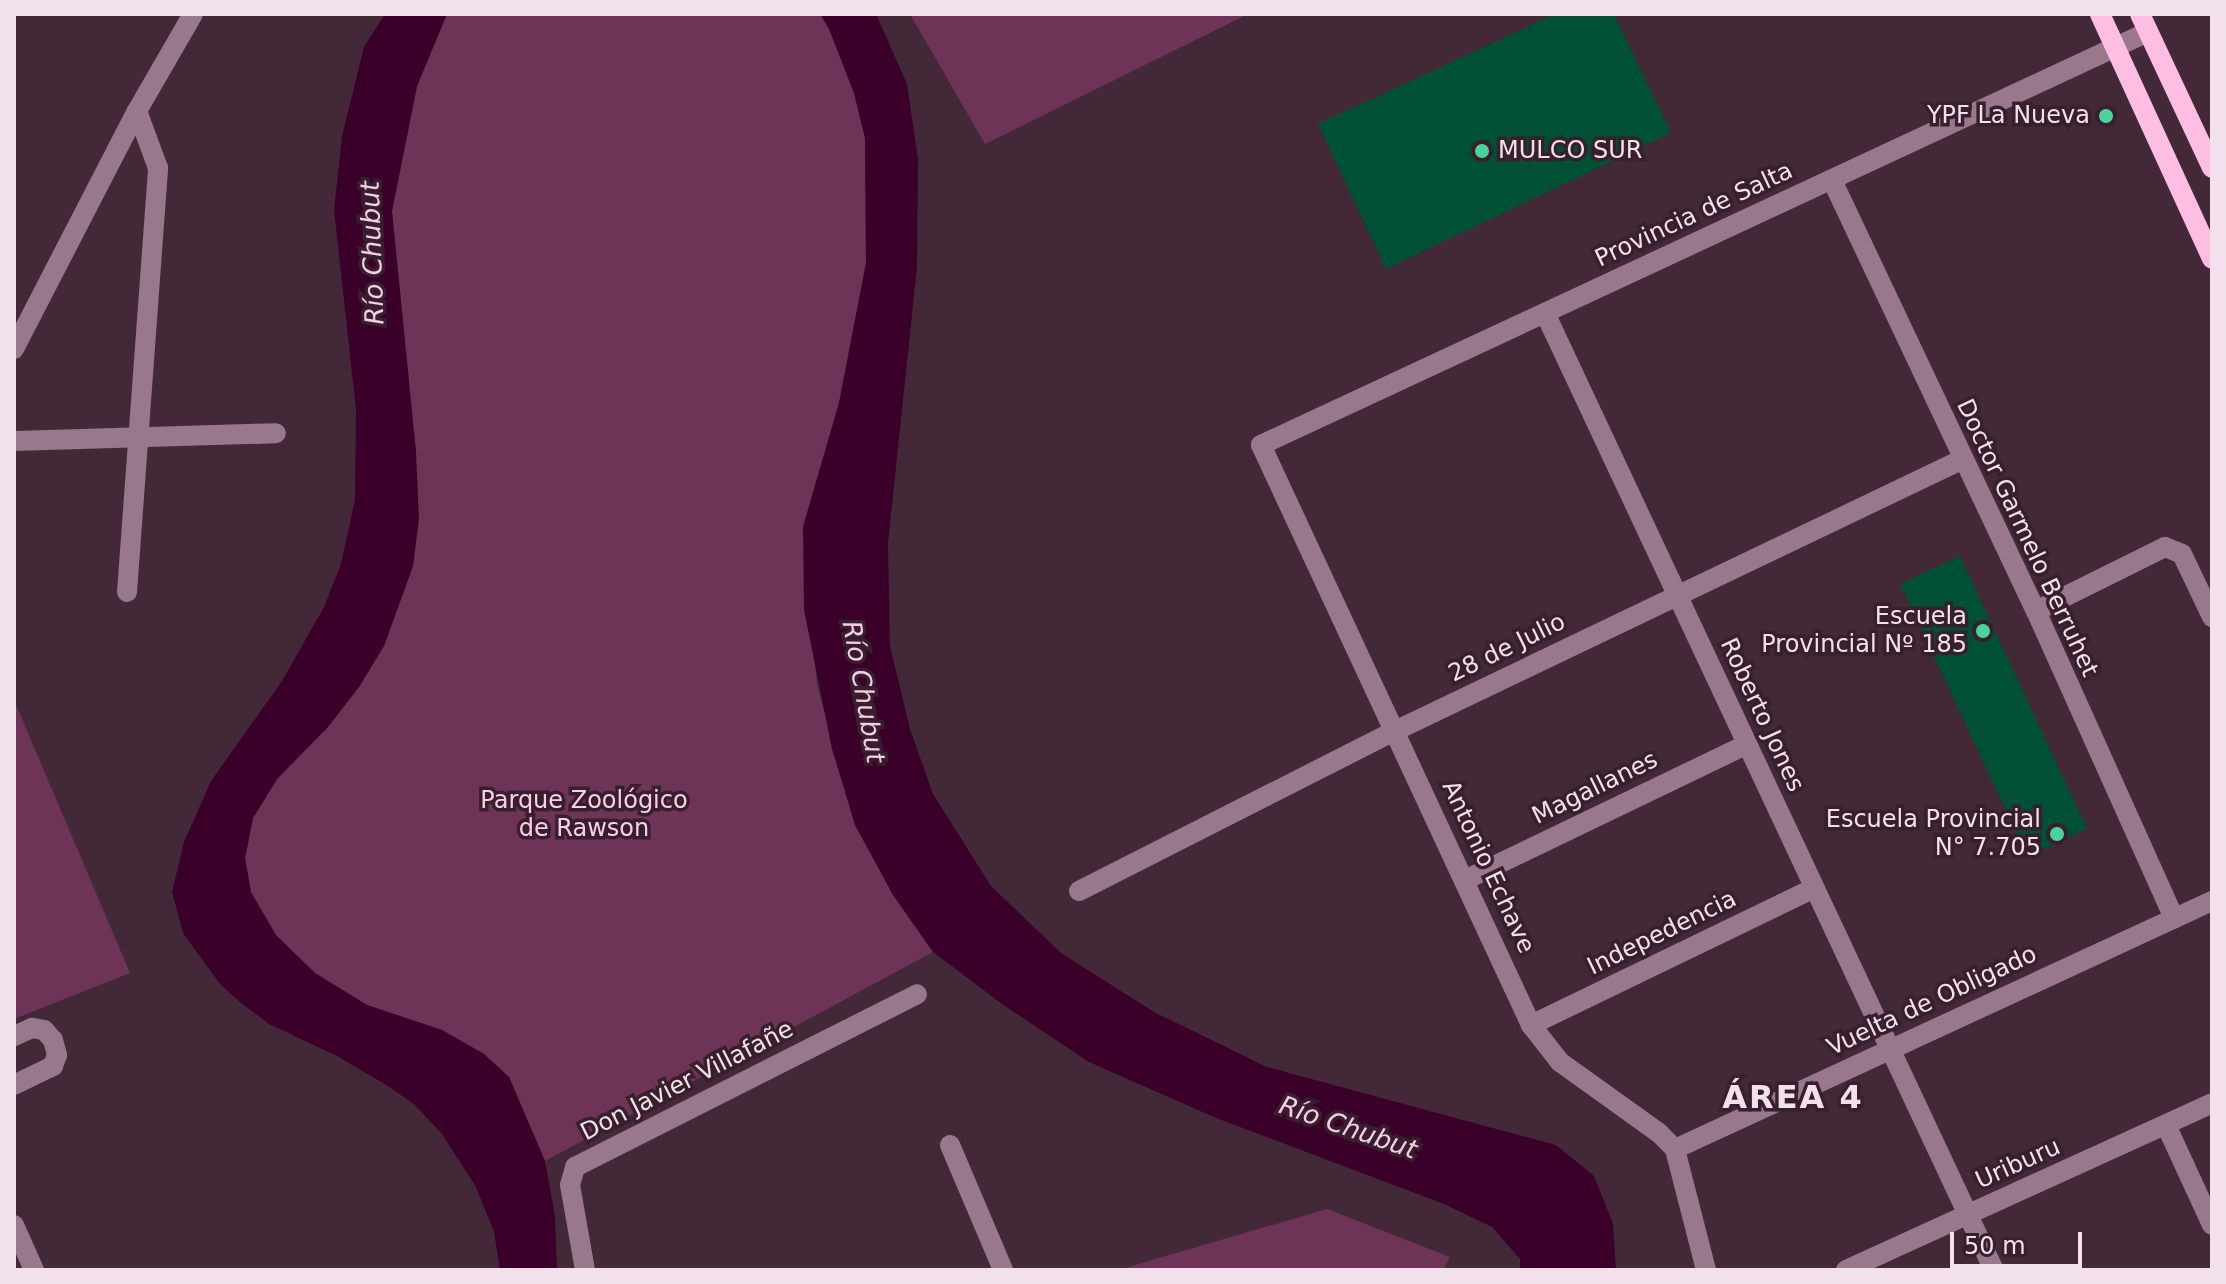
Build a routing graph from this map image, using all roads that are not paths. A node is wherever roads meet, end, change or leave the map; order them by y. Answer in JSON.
{"nodes":[{"id":1,"x":193,"y":14,"type":"edge"},
{"id":2,"x":2100,"y":14,"type":"edge"},
{"id":3,"x":2144,"y":23,"type":"edge"},
{"id":4,"x":2115,"y":47,"type":"junction"},
{"id":5,"x":137,"y":111,"type":"junction"},
{"id":6,"x":2212,"y":168,"type":"edge"},
{"id":7,"x":1832,"y":180,"type":"junction"},
{"id":8,"x":2212,"y":259,"type":"edge"},
{"id":9,"x":1545,"y":313,"type":"junction"},
{"id":10,"x":14,"y":349,"type":"edge"},
{"id":11,"x":276,"y":433,"type":"dead end"},
{"id":12,"x":139,"y":440,"type":"junction"},
{"id":13,"x":14,"y":441,"type":"edge"},
{"id":14,"x":1261,"y":445,"type":"joint"},
{"id":15,"x":1961,"y":460,"type":"junction"},
{"id":16,"x":127,"y":592,"type":"dead end"},
{"id":17,"x":1677,"y":595,"type":"junction"},
{"id":18,"x":2036,"y":611,"type":"junction"},
{"id":19,"x":2212,"y":617,"type":"edge"},
{"id":20,"x":1397,"y":730,"type":"junction"},
{"id":21,"x":1747,"y":744,"type":"junction"},
{"id":22,"x":1465,"y":880,"type":"junction"},
{"id":23,"x":1814,"y":888,"type":"junction"},
{"id":24,"x":1079,"y":891,"type":"dead end"},
{"id":25,"x":2212,"y":901,"type":"edge"},
{"id":26,"x":2174,"y":918,"type":"junction"},
{"id":27,"x":917,"y":994,"type":"dead end"},
{"id":28,"x":1531,"y":1025,"type":"junction"},
{"id":29,"x":14,"y":1036,"type":"edge"},
{"id":30,"x":1890,"y":1048,"type":"junction"},
{"id":31,"x":14,"y":1085,"type":"edge"},
{"id":32,"x":2212,"y":1103,"type":"edge"},
{"id":33,"x":2166,"y":1125,"type":"junction"},
{"id":34,"x":950,"y":1145,"type":"dead end"},
{"id":35,"x":1675,"y":1149,"type":"junction"},
{"id":36,"x":1968,"y":1215,"type":"junction"},
{"id":37,"x":14,"y":1225,"type":"edge"},
{"id":38,"x":2212,"y":1225,"type":"edge"},
{"id":39,"x":34,"y":1270,"type":"edge"},
{"id":40,"x":585,"y":1270,"type":"edge"},
{"id":41,"x":1003,"y":1270,"type":"edge"},
{"id":42,"x":1706,"y":1270,"type":"edge"},
{"id":43,"x":1846,"y":1270,"type":"edge"},
{"id":44,"x":1994,"y":1270,"type":"edge"}],
"edges":[{"from":1,"to":5,"type":"street"},
{"from":2,"to":4,"type":"main road"},
{"from":3,"to":4,"type":"street","name":"Provincia de Salta"},
{"from":3,"to":6,"type":"main road"},
{"from":4,"to":7,"type":"street","name":"Provincia de Salta"},
{"from":4,"to":8,"type":"main road"},
{"from":5,"to":10,"type":"street"},
{"from":5,"to":12,"type":"street"},
{"from":7,"to":9,"type":"street","name":"Provincia de Salta"},
{"from":7,"to":15,"type":"street","name":"Doctor Garmelo Berruhet"},
{"from":9,"to":14,"type":"street","name":"Provincia de Salta"},
{"from":9,"to":17,"type":"street","name":"Roberto Jones"},
{"from":11,"to":12,"type":"street"},
{"from":12,"to":13,"type":"street"},
{"from":12,"to":16,"type":"street"},
{"from":14,"to":20,"type":"street","name":"Antonio Echave"},
{"from":15,"to":17,"type":"street","name":"28 de Julio"},
{"from":15,"to":18,"type":"street","name":"Doctor Garmelo Berruhet"},
{"from":17,"to":20,"type":"street","name":"28 de Julio"},
{"from":17,"to":21,"type":"street","name":"Roberto Jones"},
{"from":18,"to":19,"type":"street"},
{"from":18,"to":26,"type":"street","name":"Doctor Garmelo Berruhet"},
{"from":20,"to":22,"type":"street","name":"Antonio Echave"},
{"from":20,"to":24,"type":"street","name":"28 de Julio"},
{"from":21,"to":22,"type":"street","name":"Magallanes"},
{"from":21,"to":23,"type":"street","name":"Roberto Jones"},
{"from":22,"to":28,"type":"street","name":"Antonio Echave"},
{"from":23,"to":28,"type":"street","name":"Indepedencia"},
{"from":23,"to":30,"type":"street","name":"Roberto Jones"},
{"from":25,"to":26,"type":"street","name":"Vuelta de Obligado"},
{"from":26,"to":30,"type":"street","name":"Vuelta de Obligado"},
{"from":27,"to":40,"type":"street","name":"Don Javier Villafañe"},
{"from":28,"to":35,"type":"street","name":"Antonio Echave"},
{"from":29,"to":31,"type":"street"},
{"from":30,"to":35,"type":"street","name":"Vuelta de Obligado"},
{"from":30,"to":36,"type":"street","name":"Roberto Jones"},
{"from":32,"to":33,"type":"street","name":"Uriburu"},
{"from":33,"to":36,"type":"street","name":"Uriburu"},
{"from":33,"to":38,"type":"street"},
{"from":34,"to":41,"type":"street"},
{"from":35,"to":42,"type":"street"},
{"from":36,"to":43,"type":"street","name":"Uriburu"},
{"from":36,"to":44,"type":"street","name":"Roberto Jones"},
{"from":37,"to":39,"type":"street"}]}
